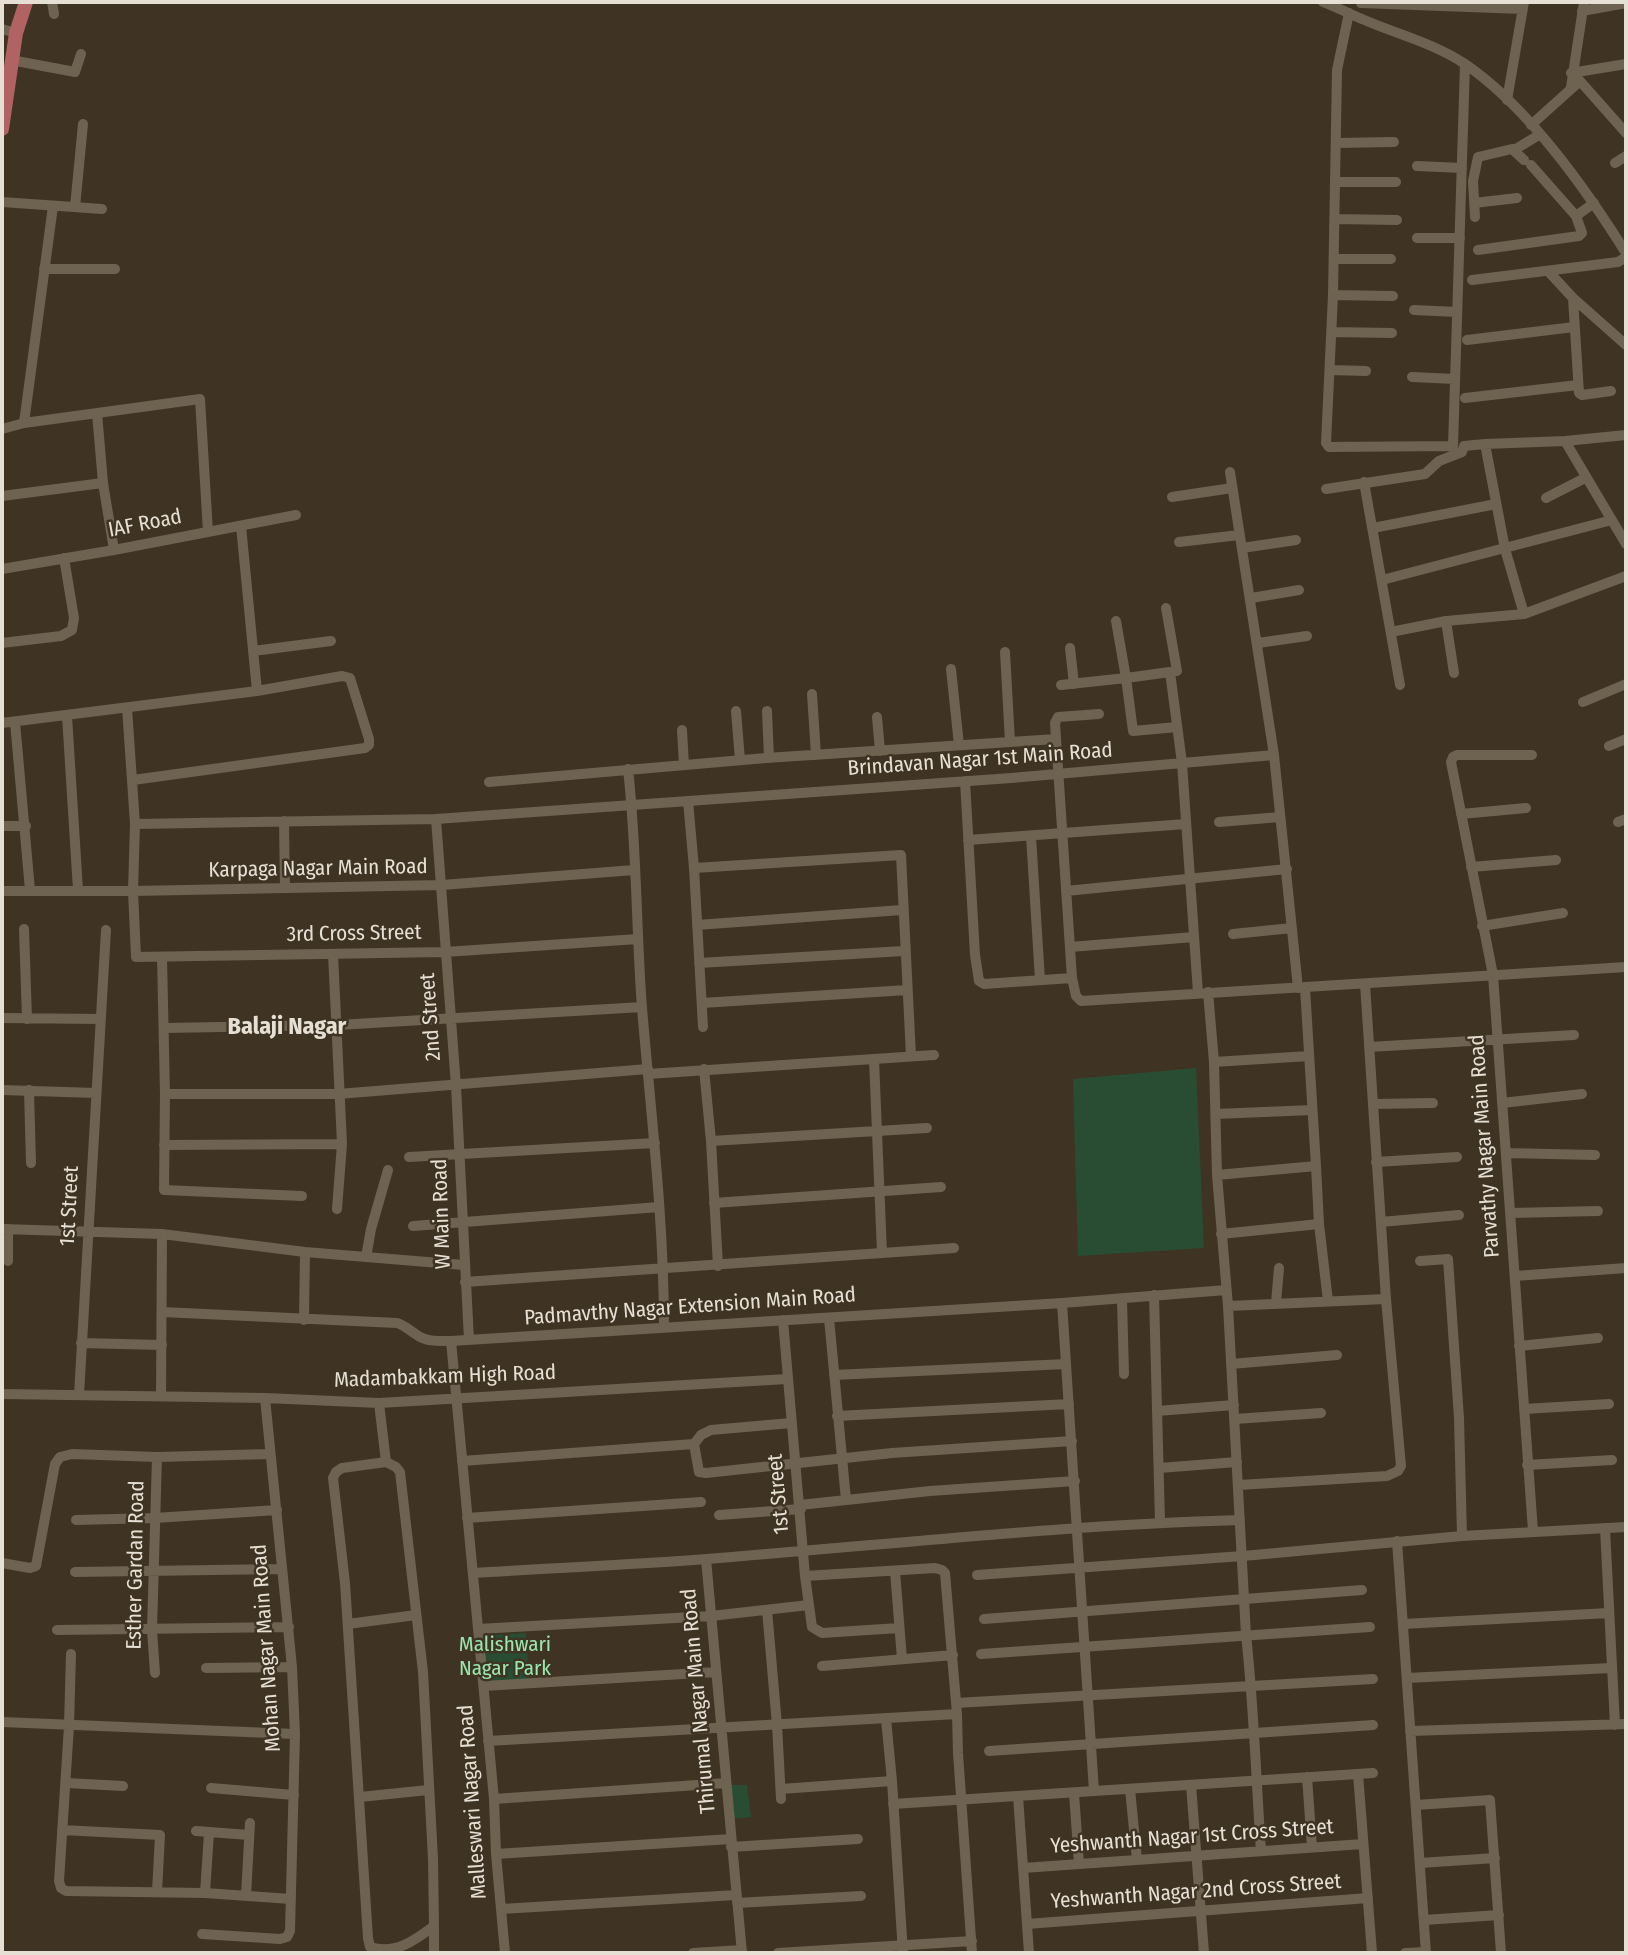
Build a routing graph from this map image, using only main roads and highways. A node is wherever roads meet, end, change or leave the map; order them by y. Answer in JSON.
{"nodes":[{"id":1,"x":26,"y":2,"type":"edge"},
{"id":2,"x":9,"y":31,"type":"edge"},
{"id":3,"x":2,"y":129,"type":"edge"}],
"edges":[{"from":1,"to":2,"type":"main road"},
{"from":2,"to":3,"type":"main road"}]}
